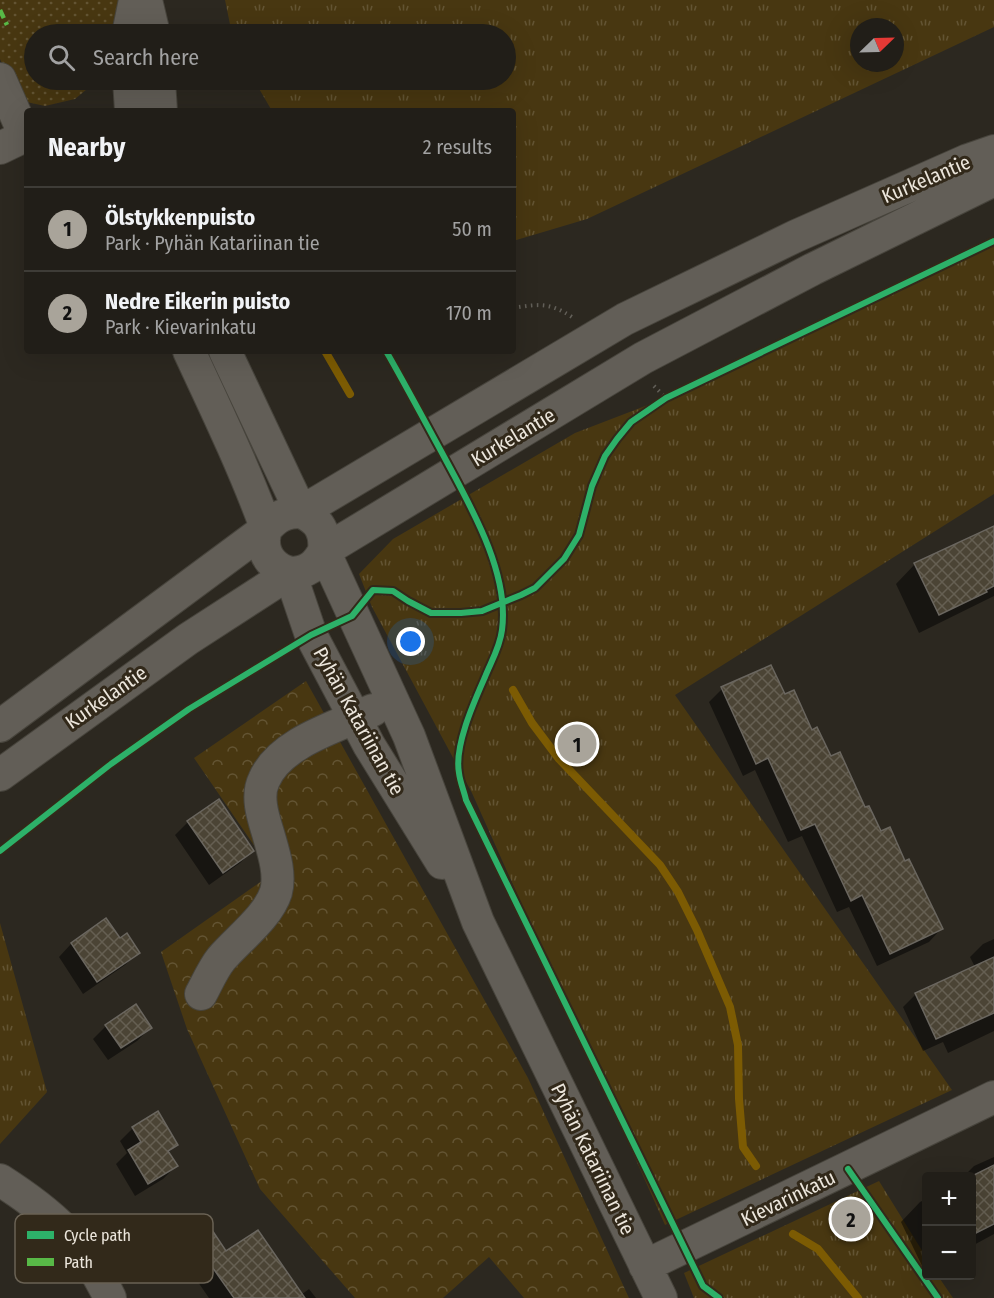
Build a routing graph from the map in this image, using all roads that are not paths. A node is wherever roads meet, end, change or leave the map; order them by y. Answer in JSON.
{"nodes":[{"id":1,"x":135,"y":0,"type":"edge"},
{"id":2,"x":146,"y":0,"type":"edge"},
{"id":3,"x":131,"y":24,"type":"edge"},
{"id":4,"x":152,"y":24,"type":"edge"},
{"id":5,"x":0,"y":79,"type":"edge"},
{"id":6,"x":130,"y":90,"type":"edge"},
{"id":7,"x":160,"y":90,"type":"edge"},
{"id":8,"x":131,"y":108,"type":"edge"},
{"id":9,"x":161,"y":108,"type":"edge"},
{"id":10,"x":17,"y":140,"type":"edge"},
{"id":11,"x":994,"y":151,"type":"edge"},
{"id":12,"x":994,"y":180,"type":"edge"},
{"id":13,"x":190,"y":354,"type":"edge"},
{"id":14,"x":226,"y":354,"type":"edge"},
{"id":15,"x":301,"y":512,"type":"junction"},
{"id":16,"x":267,"y":530,"type":"junction"},
{"id":17,"x":324,"y":551,"type":"junction"},
{"id":18,"x":290,"y":573,"type":"junction"},
{"id":19,"x":393,"y":700,"type":"junction"},
{"id":20,"x":355,"y":719,"type":"junction"},
{"id":21,"x":0,"y":726,"type":"edge"},
{"id":22,"x":0,"y":775,"type":"edge"},
{"id":23,"x":478,"y":922,"type":"junction"},
{"id":24,"x":201,"y":994,"type":"dead end"},
{"id":25,"x":994,"y":1097,"type":"edge"},
{"id":26,"x":0,"y":1180,"type":"edge"},
{"id":27,"x":50,"y":1214,"type":"edge"},
{"id":28,"x":645,"y":1266,"type":"junction"},
{"id":29,"x":102,"y":1283,"type":"edge"},
{"id":30,"x":110,"y":1298,"type":"edge"},
{"id":31,"x":661,"y":1298,"type":"edge"}],
"edges":[{"from":1,"to":3,"type":"street"},
{"from":2,"to":4,"type":"street"},
{"from":5,"to":10,"type":"street"},
{"from":6,"to":8,"type":"street"},
{"from":7,"to":9,"type":"street"},
{"from":11,"to":15,"type":"street","name":"Kurkelantie"},
{"from":12,"to":17,"type":"street","name":"Kurkelantie"},
{"from":13,"to":16,"type":"street"},
{"from":14,"to":15,"type":"street","name":"Pyhän Katariinan tie"},
{"from":15,"to":16,"type":"street","name":"Kurkelantie"},
{"from":15,"to":17,"type":"street","name":"Pyhän Katariinan tie"},
{"from":16,"to":18,"type":"street"},
{"from":16,"to":21,"type":"street","name":"Kurkelantie"},
{"from":17,"to":18,"type":"street","name":"Kurkelantie"},
{"from":17,"to":19,"type":"street","name":"Pyhän Katariinan tie"},
{"from":18,"to":20,"type":"street","name":"Pyhän Katariinan tie"},
{"from":18,"to":22,"type":"street","name":"Kurkelantie"},
{"from":19,"to":20,"type":"street"},
{"from":19,"to":23,"type":"street","name":"Pyhän Katariinan tie"},
{"from":20,"to":23,"type":"street","name":"Pyhän Katariinan tie"},
{"from":20,"to":24,"type":"street"},
{"from":23,"to":28,"type":"street","name":"Pyhän Katariinan tie"},
{"from":25,"to":28,"type":"street","name":"Kievarinkatu"},
{"from":26,"to":27,"type":"street"},
{"from":28,"to":31,"type":"street","name":"Pyhän Katariinan tie"},
{"from":29,"to":30,"type":"street"}]}
